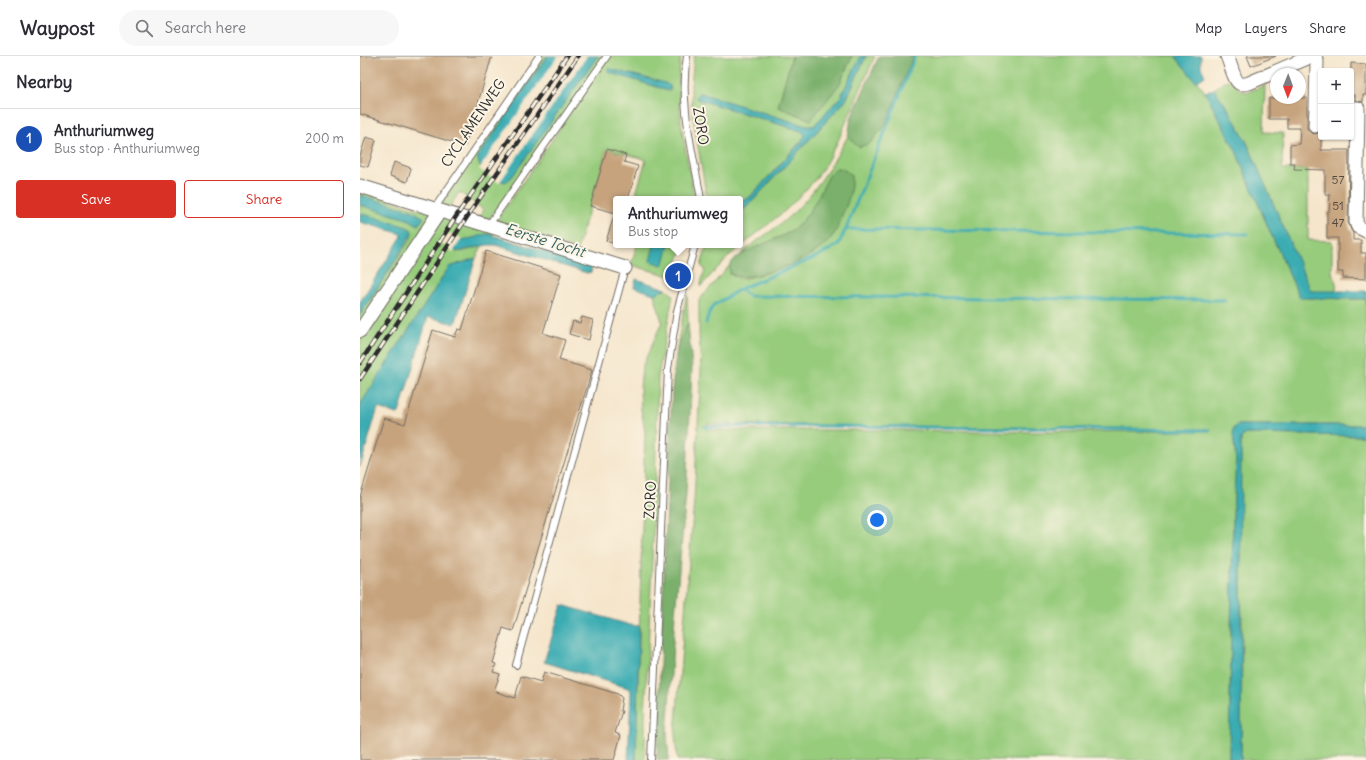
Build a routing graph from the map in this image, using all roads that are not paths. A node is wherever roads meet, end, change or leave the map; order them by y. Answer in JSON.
{"nodes":[{"id":1,"x":539,"y":56,"type":"edge"},
{"id":2,"x":607,"y":56,"type":"edge"},
{"id":3,"x":688,"y":56,"type":"edge"},
{"id":4,"x":1227,"y":56,"type":"edge"},
{"id":5,"x":1312,"y":56,"type":"edge"},
{"id":6,"x":1315,"y":56,"type":"edge"},
{"id":7,"x":1318,"y":108,"type":"edge"},
{"id":8,"x":1358,"y":108,"type":"edge"},
{"id":9,"x":1315,"y":126,"type":"dead end"},
{"id":10,"x":360,"y":186,"type":"edge"},
{"id":11,"x":700,"y":196,"type":"edge"},
{"id":12,"x":437,"y":210,"type":"junction"},
{"id":13,"x":488,"y":226,"type":"junction"},
{"id":14,"x":1362,"y":229,"type":"edge"},
{"id":15,"x":694,"y":248,"type":"edge"},
{"id":16,"x":625,"y":268,"type":"joint"},
{"id":17,"x":360,"y":331,"type":"edge"},
{"id":18,"x":516,"y":665,"type":"dead end"},
{"id":19,"x":651,"y":760,"type":"edge"}],
"edges":[{"from":1,"to":12,"type":"lane","name":"CYCLAMENWEG"},
{"from":2,"to":13,"type":"lane"},
{"from":3,"to":11,"type":"lane","name":"ZORO"},
{"from":4,"to":5,"type":"street"},
{"from":6,"to":7,"type":"street"},
{"from":7,"to":9,"type":"street"},
{"from":8,"to":14,"type":"street"},
{"from":10,"to":12,"type":"street"},
{"from":12,"to":13,"type":"street"},
{"from":12,"to":17,"type":"street","name":"CYCLAMENWEG"},
{"from":13,"to":16,"type":"street"},
{"from":15,"to":19,"type":"lane","name":"ZORO"},
{"from":16,"to":18,"type":"lane"}]}
